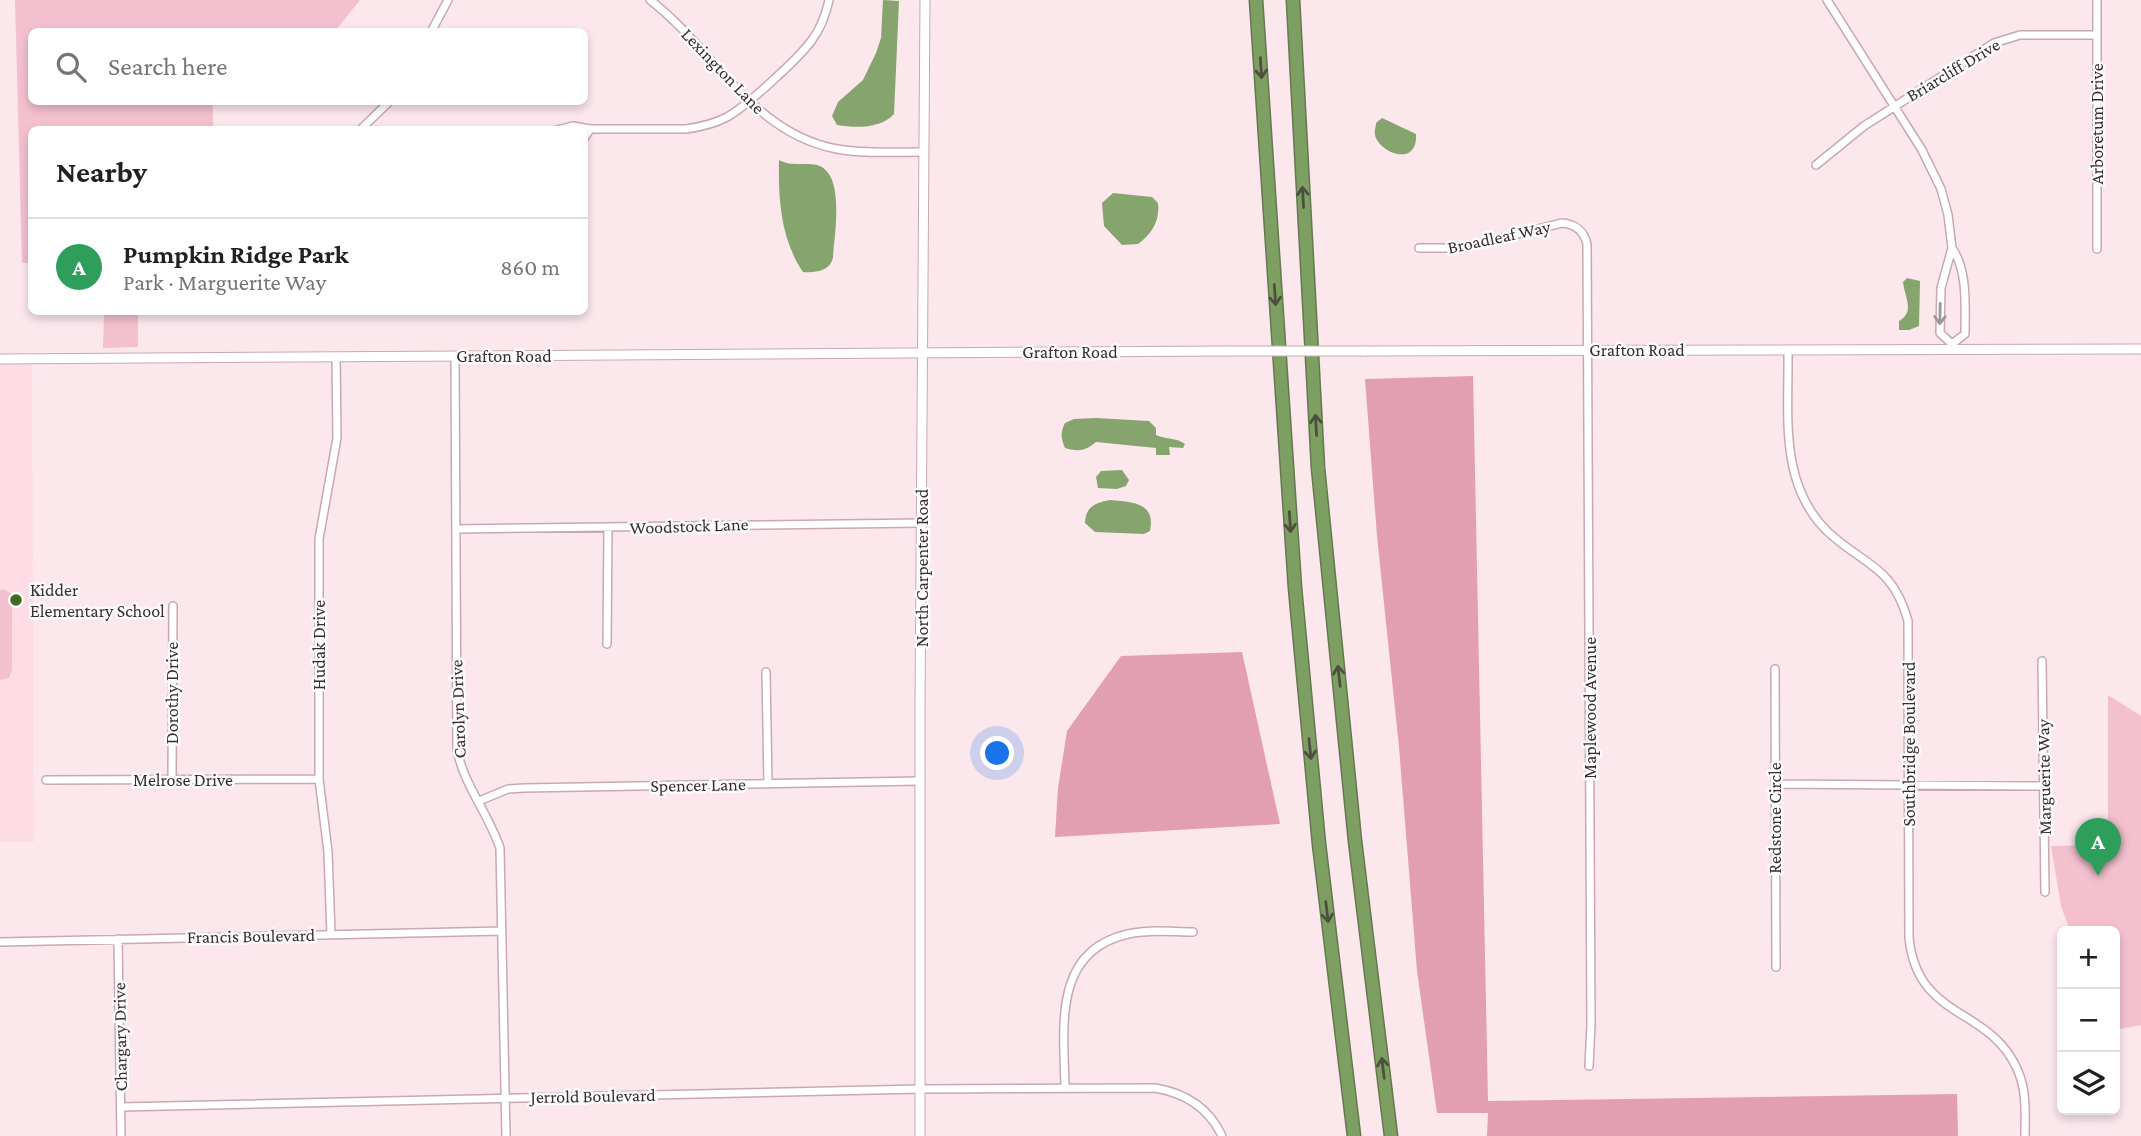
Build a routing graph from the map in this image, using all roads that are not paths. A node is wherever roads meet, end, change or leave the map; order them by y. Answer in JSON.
{"nodes":[{"id":1,"x":448,"y":0,"type":"edge"},
{"id":2,"x":650,"y":0,"type":"edge"},
{"id":3,"x":829,"y":0,"type":"edge"},
{"id":4,"x":925,"y":0,"type":"edge"},
{"id":5,"x":1256,"y":0,"type":"edge"},
{"id":6,"x":1293,"y":0,"type":"edge"},
{"id":7,"x":1827,"y":0,"type":"edge"},
{"id":8,"x":2097,"y":0,"type":"edge"},
{"id":9,"x":433,"y":28,"type":"edge"},
{"id":10,"x":2097,"y":35,"type":"junction"},
{"id":11,"x":749,"y":100,"type":"junction"},
{"id":12,"x":386,"y":105,"type":"edge"},
{"id":13,"x":1894,"y":106,"type":"junction"},
{"id":14,"x":364,"y":126,"type":"edge"},
{"id":15,"x":590,"y":129,"type":"joint"},
{"id":16,"x":588,"y":132,"type":"edge"},
{"id":17,"x":923,"y":152,"type":"junction"},
{"id":18,"x":1815,"y":165,"type":"dead end"},
{"id":19,"x":1419,"y":248,"type":"dead end"},
{"id":20,"x":1952,"y":248,"type":"junction"},
{"id":21,"x":2097,"y":249,"type":"dead end"},
{"id":22,"x":1952,"y":347,"type":"junction"},
{"id":23,"x":2141,"y":349,"type":"edge"},
{"id":24,"x":1588,"y":350,"type":"junction"},
{"id":25,"x":1788,"y":350,"type":"junction"},
{"id":26,"x":923,"y":353,"type":"junction"},
{"id":27,"x":455,"y":356,"type":"junction"},
{"id":28,"x":337,"y":357,"type":"junction"},
{"id":29,"x":0,"y":359,"type":"edge"},
{"id":30,"x":922,"y":523,"type":"junction"},
{"id":31,"x":608,"y":528,"type":"junction"},
{"id":32,"x":456,"y":529,"type":"junction"},
{"id":33,"x":173,"y":606,"type":"dead end"},
{"id":34,"x":607,"y":645,"type":"dead end"},
{"id":35,"x":2042,"y":661,"type":"dead end"},
{"id":36,"x":1775,"y":669,"type":"dead end"},
{"id":37,"x":766,"y":672,"type":"dead end"},
{"id":38,"x":319,"y":779,"type":"junction"},
{"id":39,"x":46,"y":780,"type":"dead end"},
{"id":40,"x":172,"y":780,"type":"junction"},
{"id":41,"x":920,"y":781,"type":"junction"},
{"id":42,"x":768,"y":784,"type":"junction"},
{"id":43,"x":1775,"y":784,"type":"junction"},
{"id":44,"x":1909,"y":785,"type":"junction"},
{"id":45,"x":2044,"y":786,"type":"junction"},
{"id":46,"x":479,"y":801,"type":"junction"},
{"id":47,"x":2045,"y":892,"type":"dead end"},
{"id":48,"x":502,"y":930,"type":"junction"},
{"id":49,"x":1194,"y":932,"type":"dead end"},
{"id":50,"x":331,"y":934,"type":"junction"},
{"id":51,"x":118,"y":939,"type":"junction"},
{"id":52,"x":0,"y":942,"type":"edge"},
{"id":53,"x":1776,"y":967,"type":"dead end"},
{"id":54,"x":1589,"y":1066,"type":"dead end"},
{"id":55,"x":920,"y":1088,"type":"junction"},
{"id":56,"x":1065,"y":1088,"type":"junction"},
{"id":57,"x":506,"y":1098,"type":"junction"},
{"id":58,"x":121,"y":1107,"type":"junction"},
{"id":59,"x":121,"y":1136,"type":"edge"},
{"id":60,"x":506,"y":1136,"type":"edge"},
{"id":61,"x":920,"y":1136,"type":"edge"},
{"id":62,"x":1222,"y":1136,"type":"edge"},
{"id":63,"x":1354,"y":1136,"type":"edge"},
{"id":64,"x":1391,"y":1136,"type":"edge"},
{"id":65,"x":2025,"y":1136,"type":"edge"}],
"edges":[{"from":1,"to":9,"type":"street"},
{"from":2,"to":11,"type":"street","name":"Lexington Lane"},
{"from":3,"to":11,"type":"street"},
{"from":4,"to":17,"type":"street","name":"North Carpenter Road"},
{"from":5,"to":63,"type":"highway","one_way":true},
{"from":64,"to":6,"type":"highway","one_way":true},
{"from":7,"to":13,"type":"street"},
{"from":8,"to":10,"type":"street","name":"Arboretum Drive"},
{"from":10,"to":13,"type":"street","name":"Briarcliff Drive"},
{"from":10,"to":21,"type":"street","name":"Arboretum Drive"},
{"from":11,"to":15,"type":"street"},
{"from":11,"to":17,"type":"street","name":"Lexington Lane"},
{"from":12,"to":14,"type":"street"},
{"from":13,"to":18,"type":"street","name":"Briarcliff Drive"},
{"from":13,"to":20,"type":"street"},
{"from":15,"to":16,"type":"street"},
{"from":17,"to":26,"type":"street","name":"North Carpenter Road"},
{"from":19,"to":24,"type":"street","name":"Broadleaf Way"},
{"from":20,"to":22,"type":"street","one_way":true},
{"from":20,"to":22,"type":"street"},
{"from":22,"to":23,"type":"street","name":"Grafton Road"},
{"from":22,"to":25,"type":"street","name":"Grafton Road"},
{"from":24,"to":25,"type":"street","name":"Grafton Road"},
{"from":24,"to":26,"type":"street","name":"Grafton Road","bridge":true},
{"from":24,"to":54,"type":"street","name":"Maplewood Avenue"},
{"from":25,"to":44,"type":"street","name":"Southbridge Boulevard"},
{"from":26,"to":27,"type":"street","name":"Grafton Road"},
{"from":26,"to":30,"type":"street","name":"North Carpenter Road"},
{"from":27,"to":28,"type":"street","name":"Grafton Road"},
{"from":27,"to":32,"type":"street","name":"Carolyn Drive"},
{"from":28,"to":29,"type":"street","name":"Grafton Road"},
{"from":28,"to":38,"type":"street","name":"Hudak Drive"},
{"from":30,"to":31,"type":"street","name":"Woodstock Lane"},
{"from":30,"to":41,"type":"street","name":"North Carpenter Road"},
{"from":31,"to":32,"type":"street","name":"Woodstock Lane"},
{"from":31,"to":34,"type":"street"},
{"from":32,"to":46,"type":"street","name":"Carolyn Drive"},
{"from":33,"to":40,"type":"street","name":"Dorothy Drive"},
{"from":35,"to":45,"type":"street","name":"Marguerite Way"},
{"from":36,"to":43,"type":"street","name":"Redstone Circle"},
{"from":37,"to":42,"type":"street"},
{"from":38,"to":40,"type":"street","name":"Melrose Drive"},
{"from":38,"to":50,"type":"street","name":"Hudak Drive"},
{"from":39,"to":40,"type":"street","name":"Melrose Drive"},
{"from":41,"to":42,"type":"street","name":"Spencer Lane"},
{"from":41,"to":55,"type":"street","name":"North Carpenter Road"},
{"from":42,"to":46,"type":"street","name":"Spencer Lane"},
{"from":43,"to":44,"type":"street"},
{"from":43,"to":53,"type":"street","name":"Redstone Circle"},
{"from":44,"to":45,"type":"street"},
{"from":44,"to":65,"type":"street","name":"Southbridge Boulevard"},
{"from":45,"to":47,"type":"street","name":"Marguerite Way"},
{"from":46,"to":48,"type":"street","name":"Carolyn Drive"},
{"from":48,"to":50,"type":"street","name":"Francis Boulevard"},
{"from":48,"to":57,"type":"street","name":"Carolyn Drive"},
{"from":49,"to":56,"type":"street"},
{"from":50,"to":51,"type":"street","name":"Francis Boulevard"},
{"from":51,"to":52,"type":"street","name":"Francis Boulevard"},
{"from":51,"to":58,"type":"street","name":"Chargary Drive"},
{"from":55,"to":56,"type":"street","name":"Jerrold Boulevard"},
{"from":55,"to":57,"type":"street","name":"Jerrold Boulevard"},
{"from":55,"to":61,"type":"street","name":"North Carpenter Road"},
{"from":56,"to":62,"type":"street","name":"Jerrold Boulevard"},
{"from":57,"to":58,"type":"street","name":"Jerrold Boulevard"},
{"from":57,"to":60,"type":"street","name":"Carolyn Drive"},
{"from":58,"to":59,"type":"street","name":"Chargary Drive"}]}
